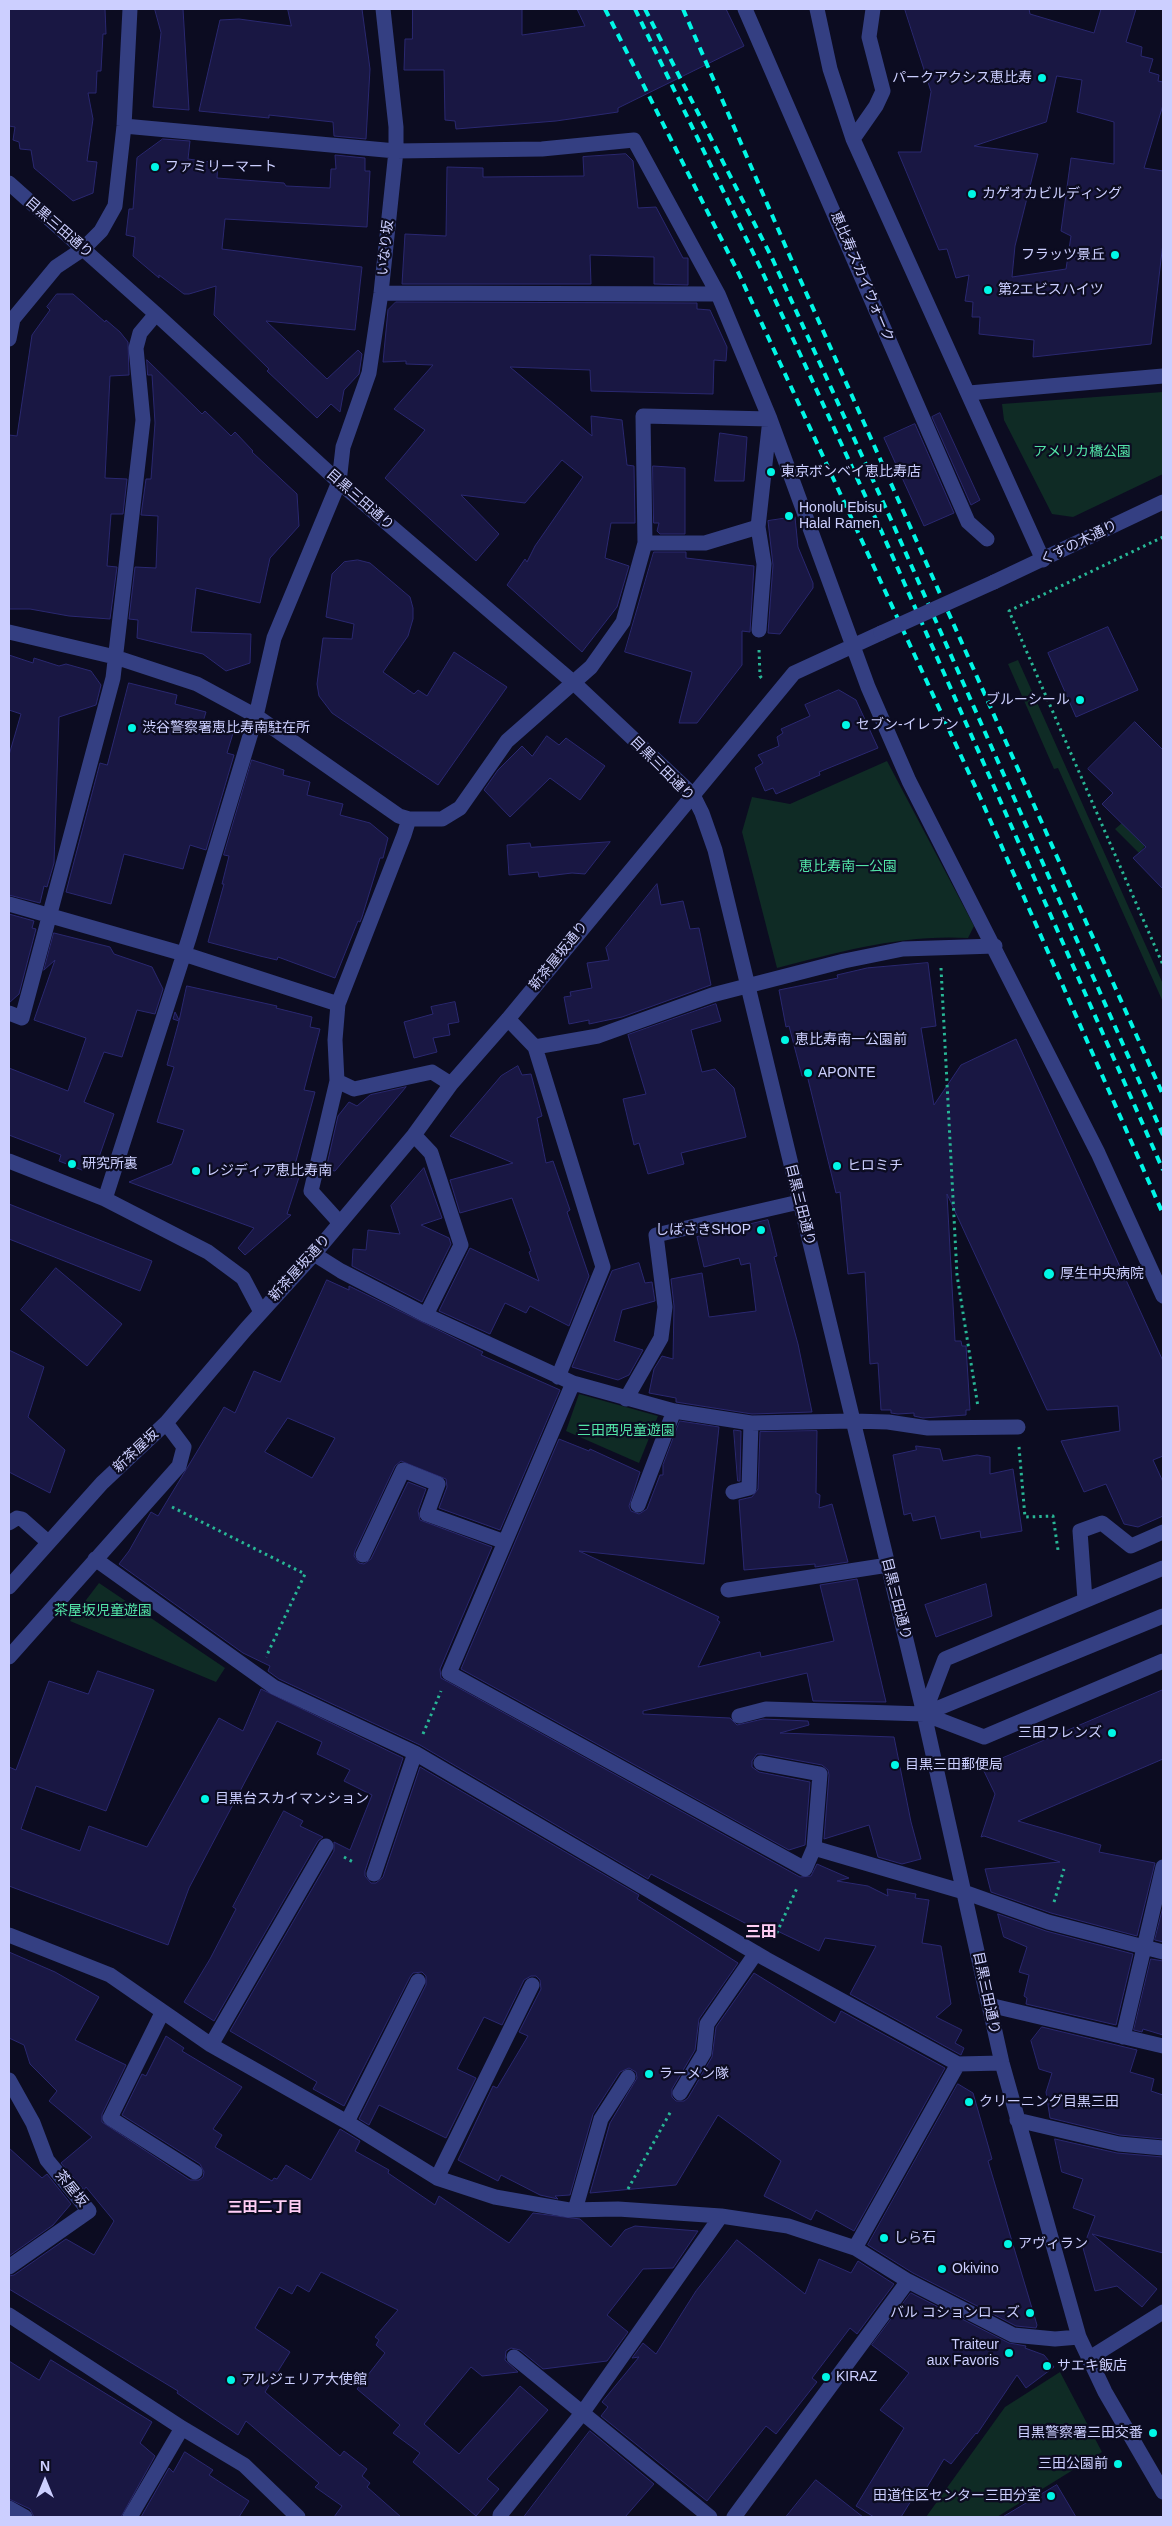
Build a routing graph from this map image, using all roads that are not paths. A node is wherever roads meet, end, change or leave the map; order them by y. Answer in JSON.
{"nodes":[{"id":1,"x":130,"y":9,"type":"edge"},
{"id":2,"x":383,"y":9,"type":"edge"},
{"id":3,"x":745,"y":9,"type":"edge"},
{"id":4,"x":817,"y":9,"type":"edge"},
{"id":5,"x":873,"y":9,"type":"edge"},
{"id":6,"x":124,"y":126,"type":"junction"},
{"id":7,"x":853,"y":139,"type":"junction"},
{"id":8,"x":396,"y":151,"type":"junction"},
{"id":9,"x":9,"y":183,"type":"edge"},
{"id":10,"x":83,"y":249,"type":"junction"},
{"id":11,"x":382,"y":293,"type":"junction"},
{"id":12,"x":718,"y":294,"type":"junction"},
{"id":13,"x":156,"y":314,"type":"junction"},
{"id":14,"x":11,"y":318,"type":"edge"},
{"id":15,"x":9,"y":339,"type":"edge"},
{"id":16,"x":1163,"y":376,"type":"edge"},
{"id":17,"x":970,"y":393,"type":"junction"},
{"id":18,"x":770,"y":419,"type":"junction"},
{"id":19,"x":339,"y":482,"type":"junction"},
{"id":20,"x":1163,"y":502,"type":"edge"},
{"id":21,"x":758,"y":527,"type":"junction"},
{"id":22,"x":987,"y":539,"type":"dead end"},
{"id":23,"x":645,"y":544,"type":"junction"},
{"id":24,"x":1043,"y":560,"type":"junction"},
{"id":25,"x":759,"y":630,"type":"road end"},
{"id":26,"x":9,"y":632,"type":"edge"},
{"id":27,"x":881,"y":633,"type":"joint"},
{"id":28,"x":853,"y":646,"type":"junction"},
{"id":29,"x":115,"y":657,"type":"junction"},
{"id":30,"x":574,"y":684,"type":"junction"},
{"id":31,"x":256,"y":716,"type":"junction"},
{"id":32,"x":693,"y":795,"type":"junction"},
{"id":33,"x":408,"y":819,"type":"junction"},
{"id":34,"x":9,"y":904,"type":"edge"},
{"id":35,"x":50,"y":916,"type":"junction"},
{"id":36,"x":995,"y":946,"type":"junction"},
{"id":37,"x":184,"y":954,"type":"junction"},
{"id":38,"x":748,"y":986,"type":"junction"},
{"id":39,"x":338,"y":1004,"type":"junction"},
{"id":40,"x":9,"y":1014,"type":"edge"},
{"id":41,"x":508,"y":1019,"type":"junction"},
{"id":42,"x":535,"y":1047,"type":"junction"},
{"id":43,"x":337,"y":1081,"type":"junction"},
{"id":44,"x":451,"y":1084,"type":"junction"},
{"id":45,"x":414,"y":1135,"type":"junction"},
{"id":46,"x":9,"y":1161,"type":"edge"},
{"id":47,"x":105,"y":1199,"type":"junction"},
{"id":48,"x":799,"y":1202,"type":"junction"},
{"id":49,"x":340,"y":1223,"type":"junction"},
{"id":50,"x":314,"y":1254,"type":"junction"},
{"id":51,"x":1163,"y":1296,"type":"edge"},
{"id":52,"x":261,"y":1312,"type":"junction"},
{"id":53,"x":426,"y":1315,"type":"junction"},
{"id":54,"x":558,"y":1377,"type":"junction"},
{"id":55,"x":573,"y":1384,"type":"junction"},
{"id":56,"x":626,"y":1399,"type":"junction"},
{"id":57,"x":674,"y":1411,"type":"junction"},
{"id":58,"x":853,"y":1421,"type":"junction"},
{"id":59,"x":166,"y":1423,"type":"junction"},
{"id":60,"x":751,"y":1423,"type":"junction"},
{"id":61,"x":1018,"y":1427,"type":"road end"},
{"id":62,"x":733,"y":1492,"type":"dead end"},
{"id":63,"x":638,"y":1505,"type":"dead end"},
{"id":64,"x":9,"y":1522,"type":"edge"},
{"id":65,"x":1163,"y":1532,"type":"edge"},
{"id":66,"x":48,"y":1542,"type":"junction"},
{"id":67,"x":505,"y":1542,"type":"junction"},
{"id":68,"x":363,"y":1555,"type":"dead end"},
{"id":69,"x":94,"y":1559,"type":"junction"},
{"id":70,"x":888,"y":1564,"type":"junction"},
{"id":71,"x":1163,"y":1568,"type":"edge"},
{"id":72,"x":9,"y":1588,"type":"edge"},
{"id":73,"x":728,"y":1590,"type":"dead end"},
{"id":74,"x":1085,"y":1600,"type":"junction"},
{"id":75,"x":1163,"y":1616,"type":"edge"},
{"id":76,"x":9,"y":1657,"type":"edge"},
{"id":77,"x":1163,"y":1661,"type":"edge"},
{"id":78,"x":924,"y":1714,"type":"junction"},
{"id":79,"x":739,"y":1716,"type":"dead end"},
{"id":80,"x":415,"y":1753,"type":"junction"},
{"id":81,"x":762,"y":1763,"type":"dead end"},
{"id":82,"x":326,"y":1846,"type":"road end"},
{"id":83,"x":814,"y":1848,"type":"junction"},
{"id":84,"x":1163,"y":1867,"type":"edge"},
{"id":85,"x":374,"y":1874,"type":"road end"},
{"id":86,"x":964,"y":1892,"type":"junction"},
{"id":87,"x":9,"y":1935,"type":"edge"},
{"id":88,"x":1145,"y":1947,"type":"junction"},
{"id":89,"x":1163,"y":1952,"type":"edge"},
{"id":90,"x":761,"y":1956,"type":"junction"},
{"id":91,"x":418,"y":1982,"type":"dead end"},
{"id":92,"x":532,"y":1985,"type":"dead end"},
{"id":93,"x":989,"y":2005,"type":"junction"},
{"id":94,"x":162,"y":2013,"type":"junction"},
{"id":95,"x":1123,"y":2037,"type":"junction"},
{"id":96,"x":211,"y":2045,"type":"junction"},
{"id":97,"x":1163,"y":2046,"type":"edge"},
{"id":98,"x":1002,"y":2063,"type":"junction"},
{"id":99,"x":958,"y":2064,"type":"junction"},
{"id":100,"x":628,"y":2077,"type":"dead end"},
{"id":101,"x":9,"y":2080,"type":"edge"},
{"id":102,"x":680,"y":2093,"type":"road end"},
{"id":103,"x":1017,"y":2120,"type":"junction"},
{"id":104,"x":347,"y":2122,"type":"junction"},
{"id":105,"x":1163,"y":2148,"type":"edge"},
{"id":106,"x":195,"y":2172,"type":"dead end"},
{"id":107,"x":437,"y":2178,"type":"junction"},
{"id":108,"x":575,"y":2210,"type":"junction"},
{"id":109,"x":721,"y":2216,"type":"junction"},
{"id":110,"x":855,"y":2248,"type":"junction"},
{"id":111,"x":9,"y":2268,"type":"edge"},
{"id":112,"x":908,"y":2281,"type":"junction"},
{"id":113,"x":1163,"y":2312,"type":"edge"},
{"id":114,"x":9,"y":2315,"type":"edge"},
{"id":115,"x":1079,"y":2337,"type":"junction"},
{"id":116,"x":514,"y":2357,"type":"dead end"},
{"id":117,"x":1088,"y":2360,"type":"junction"},
{"id":118,"x":583,"y":2412,"type":"junction"},
{"id":119,"x":182,"y":2428,"type":"junction"},
{"id":120,"x":1163,"y":2492,"type":"edge"},
{"id":121,"x":9,"y":2508,"type":"edge"},
{"id":122,"x":500,"y":2515,"type":"dead end"},
{"id":123,"x":25,"y":2517,"type":"edge"},
{"id":124,"x":130,"y":2517,"type":"edge"},
{"id":125,"x":298,"y":2517,"type":"edge"},
{"id":126,"x":710,"y":2517,"type":"edge"},
{"id":127,"x":734,"y":2517,"type":"edge"}],
"edges":[{"from":1,"to":6,"type":"street"},
{"from":2,"to":8,"type":"street","name":"いなり坂"},
{"from":3,"to":22,"type":"street","name":"恵比寿スカイウォーク"},
{"from":4,"to":7,"type":"street"},
{"from":5,"to":7,"type":"street"},
{"from":6,"to":8,"type":"street"},
{"from":6,"to":10,"type":"street"},
{"from":7,"to":17,"type":"street"},
{"from":8,"to":11,"type":"street","name":"いなり坂"},
{"from":8,"to":12,"type":"street"},
{"from":9,"to":10,"type":"street","name":"目黒三田通り"},
{"from":10,"to":13,"type":"street","name":"目黒三田通り"},
{"from":10,"to":14,"type":"street"},
{"from":11,"to":12,"type":"street"},
{"from":11,"to":19,"type":"street","name":"いなり坂"},
{"from":12,"to":18,"type":"street"},
{"from":13,"to":19,"type":"street","name":"目黒三田通り"},
{"from":13,"to":29,"type":"street"},
{"from":14,"to":15,"type":"street"},
{"from":16,"to":17,"type":"street"},
{"from":17,"to":24,"type":"street"},
{"from":18,"to":21,"type":"street"},
{"from":18,"to":23,"type":"street"},
{"from":18,"to":28,"type":"street"},
{"from":19,"to":30,"type":"street","name":"目黒三田通り"},
{"from":19,"to":31,"type":"street","name":"いなり坂"},
{"from":20,"to":24,"type":"street","name":"くすの木通り"},
{"from":21,"to":23,"type":"street"},
{"from":21,"to":25,"type":"street"},
{"from":23,"to":30,"type":"street"},
{"from":24,"to":27,"type":"street","name":"くすの木通り","bridge":true},
{"from":26,"to":29,"type":"street"},
{"from":27,"to":28,"type":"street","name":"新茶屋坂通り"},
{"from":28,"to":32,"type":"street","name":"新茶屋坂通り"},
{"from":28,"to":36,"type":"street"},
{"from":29,"to":31,"type":"street"},
{"from":29,"to":35,"type":"street"},
{"from":30,"to":32,"type":"street","name":"目黒三田通り"},
{"from":30,"to":33,"type":"street"},
{"from":31,"to":33,"type":"street"},
{"from":31,"to":37,"type":"street","name":"いなり坂"},
{"from":32,"to":38,"type":"street","name":"目黒三田通り"},
{"from":32,"to":41,"type":"street","name":"新茶屋坂通り"},
{"from":33,"to":39,"type":"street"},
{"from":34,"to":35,"type":"street"},
{"from":35,"to":37,"type":"street"},
{"from":35,"to":40,"type":"street"},
{"from":36,"to":38,"type":"street"},
{"from":36,"to":51,"type":"street"},
{"from":37,"to":39,"type":"street"},
{"from":37,"to":47,"type":"street","name":"いなり坂"},
{"from":38,"to":42,"type":"street"},
{"from":38,"to":48,"type":"street","name":"目黒三田通り"},
{"from":39,"to":43,"type":"street"},
{"from":41,"to":42,"type":"street"},
{"from":41,"to":44,"type":"street","name":"新茶屋坂通り"},
{"from":42,"to":54,"type":"street"},
{"from":43,"to":44,"type":"street"},
{"from":43,"to":49,"type":"street"},
{"from":44,"to":45,"type":"street","name":"新茶屋坂通り"},
{"from":45,"to":49,"type":"street","name":"新茶屋坂通り"},
{"from":45,"to":53,"type":"street"},
{"from":46,"to":47,"type":"street"},
{"from":47,"to":52,"type":"street"},
{"from":48,"to":56,"type":"street"},
{"from":48,"to":58,"type":"street","name":"目黒三田通り"},
{"from":49,"to":50,"type":"street","name":"新茶屋坂通り"},
{"from":50,"to":52,"type":"street","name":"新茶屋坂通り"},
{"from":50,"to":53,"type":"street"},
{"from":52,"to":59,"type":"street","name":"新茶屋坂"},
{"from":53,"to":54,"type":"street"},
{"from":54,"to":55,"type":"street"},
{"from":55,"to":56,"type":"street"},
{"from":55,"to":67,"type":"street"},
{"from":56,"to":57,"type":"street"},
{"from":57,"to":60,"type":"street"},
{"from":57,"to":63,"type":"street"},
{"from":58,"to":60,"type":"street"},
{"from":58,"to":61,"type":"street"},
{"from":58,"to":70,"type":"street","name":"目黒三田通り"},
{"from":59,"to":66,"type":"street","name":"新茶屋坂"},
{"from":59,"to":69,"type":"street"},
{"from":60,"to":62,"type":"street"},
{"from":64,"to":66,"type":"street"},
{"from":65,"to":74,"type":"street"},
{"from":66,"to":72,"type":"street","name":"新茶屋坂"},
{"from":67,"to":68,"type":"street"},
{"from":67,"to":83,"type":"street"},
{"from":69,"to":76,"type":"street"},
{"from":69,"to":80,"type":"street"},
{"from":70,"to":73,"type":"street"},
{"from":70,"to":78,"type":"street","name":"目黒三田通り"},
{"from":71,"to":74,"type":"street"},
{"from":74,"to":78,"type":"street"},
{"from":75,"to":78,"type":"street"},
{"from":77,"to":78,"type":"street"},
{"from":78,"to":79,"type":"street"},
{"from":78,"to":86,"type":"street","name":"目黒三田通り"},
{"from":80,"to":85,"type":"street"},
{"from":80,"to":90,"type":"street"},
{"from":81,"to":83,"type":"street"},
{"from":82,"to":96,"type":"street"},
{"from":83,"to":86,"type":"street"},
{"from":84,"to":88,"type":"street"},
{"from":86,"to":88,"type":"street"},
{"from":86,"to":93,"type":"street","name":"目黒三田通り"},
{"from":87,"to":94,"type":"street"},
{"from":88,"to":89,"type":"street"},
{"from":88,"to":95,"type":"street"},
{"from":90,"to":99,"type":"street"},
{"from":90,"to":102,"type":"street"},
{"from":91,"to":104,"type":"street"},
{"from":92,"to":107,"type":"street"},
{"from":93,"to":95,"type":"street"},
{"from":93,"to":98,"type":"street","name":"目黒三田通り"},
{"from":94,"to":96,"type":"street"},
{"from":94,"to":106,"type":"street"},
{"from":95,"to":97,"type":"street"},
{"from":96,"to":104,"type":"street"},
{"from":98,"to":99,"type":"street"},
{"from":98,"to":103,"type":"street","name":"目黒三田通り"},
{"from":99,"to":110,"type":"street"},
{"from":100,"to":108,"type":"street"},
{"from":101,"to":111,"type":"street","name":"茶屋坂"},
{"from":103,"to":105,"type":"street"},
{"from":103,"to":115,"type":"street","name":"目黒三田通り"},
{"from":104,"to":107,"type":"street"},
{"from":107,"to":108,"type":"street"},
{"from":108,"to":109,"type":"street"},
{"from":109,"to":110,"type":"street"},
{"from":109,"to":118,"type":"street"},
{"from":110,"to":112,"type":"street"},
{"from":112,"to":115,"type":"street"},
{"from":112,"to":127,"type":"street"},
{"from":113,"to":117,"type":"street"},
{"from":114,"to":119,"type":"street"},
{"from":115,"to":117,"type":"street","name":"目黒三田通り"},
{"from":116,"to":118,"type":"street"},
{"from":117,"to":120,"type":"street","name":"目黒三田通り"},
{"from":118,"to":122,"type":"street"},
{"from":118,"to":126,"type":"street"},
{"from":119,"to":124,"type":"street"},
{"from":119,"to":125,"type":"street"},
{"from":121,"to":123,"type":"street"}]}
